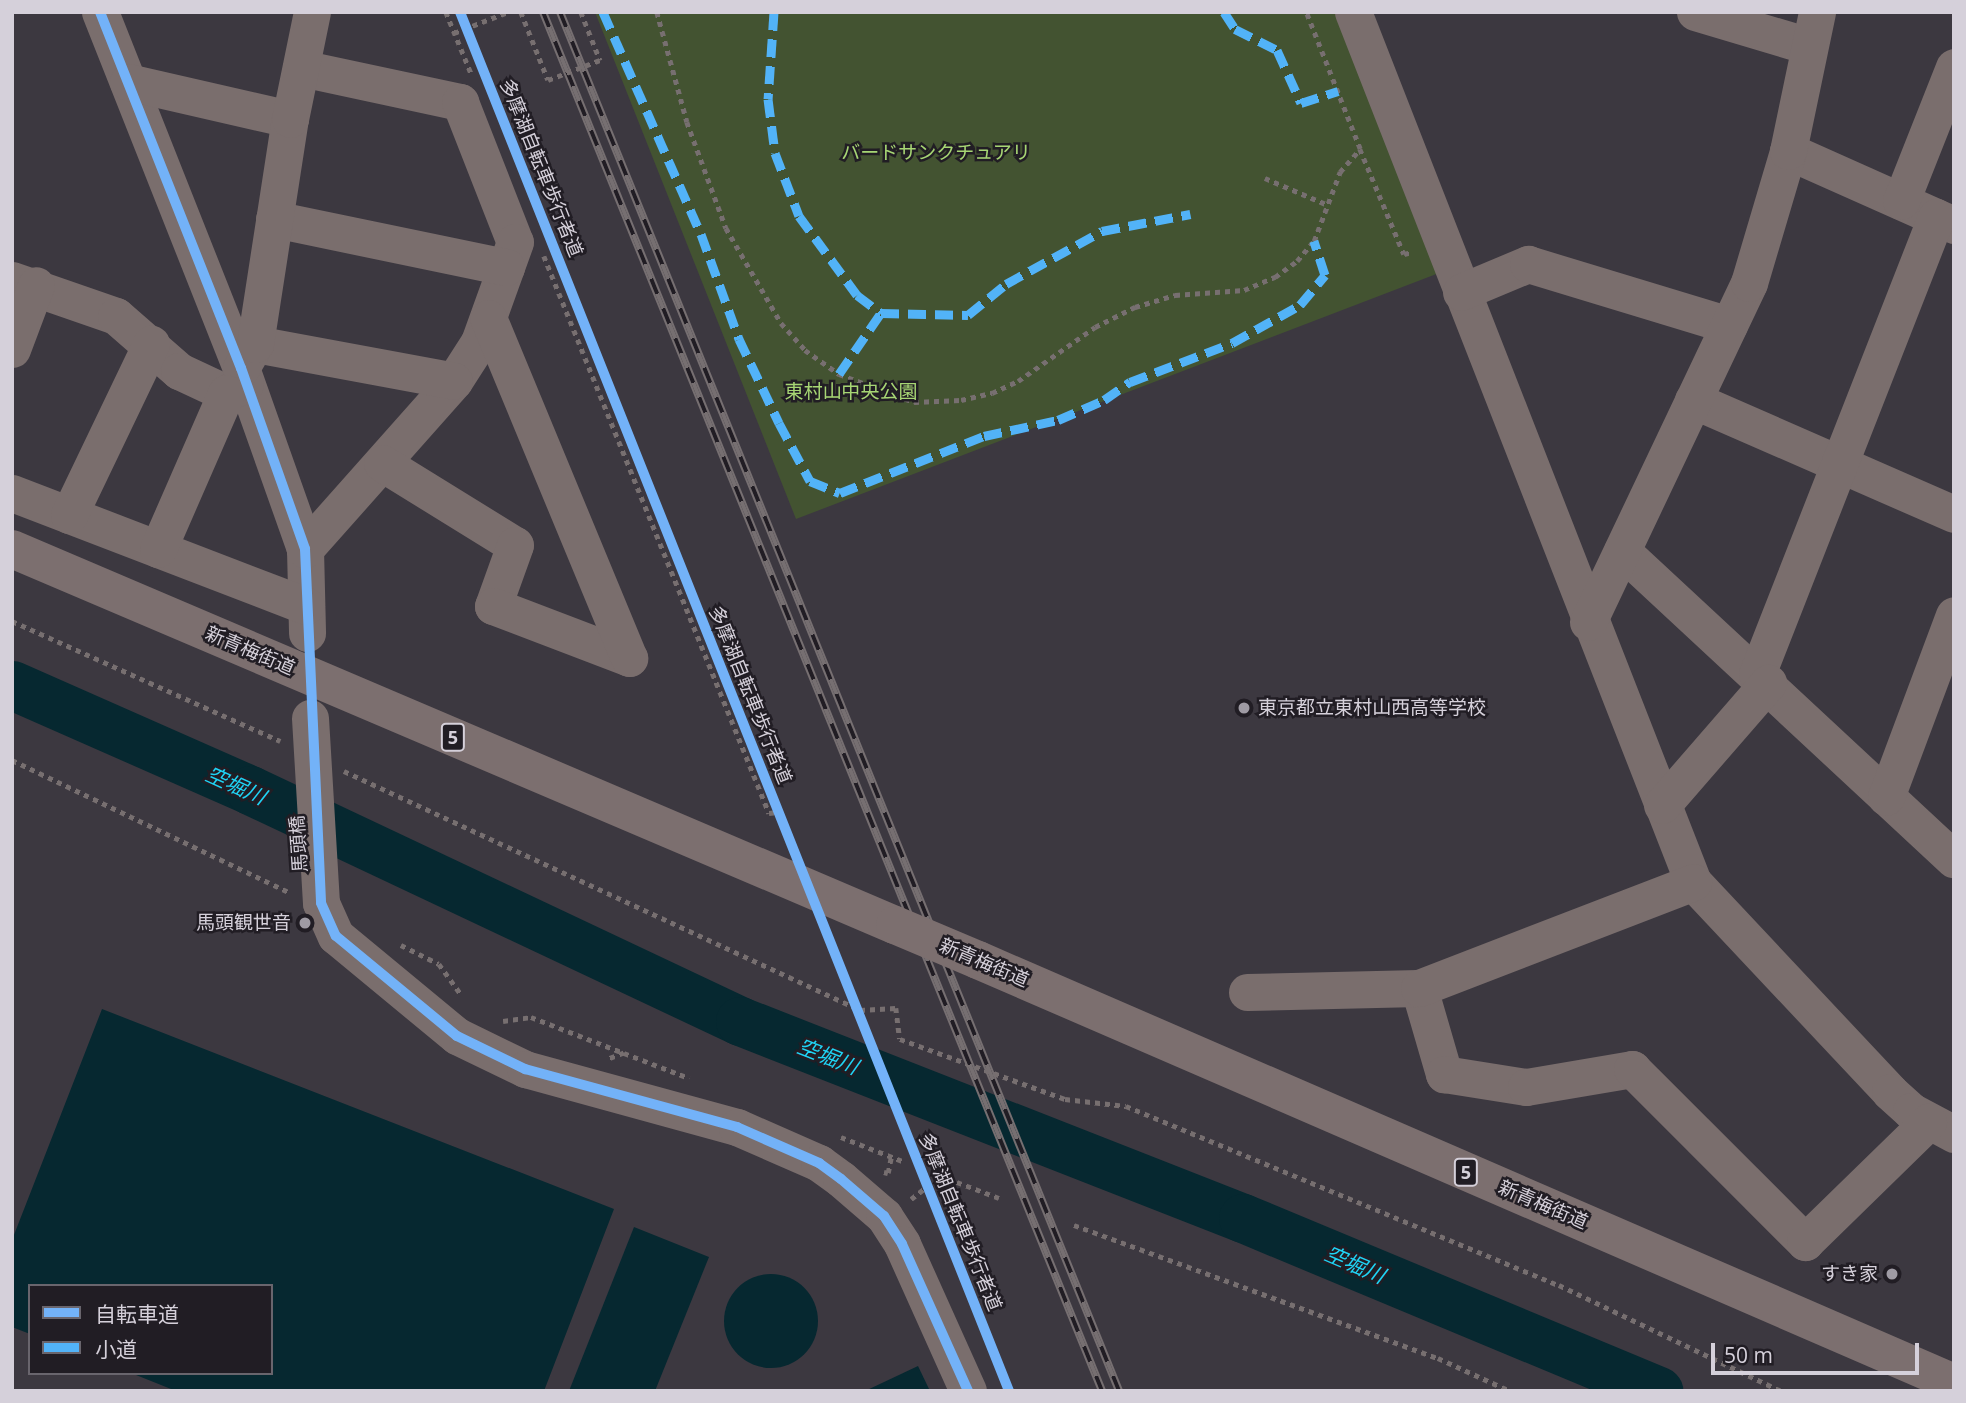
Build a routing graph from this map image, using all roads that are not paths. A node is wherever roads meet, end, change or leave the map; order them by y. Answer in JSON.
{"nodes":[{"id":1,"x":100,"y":12,"type":"edge"},
{"id":2,"x":312,"y":12,"type":"edge"},
{"id":3,"x":1695,"y":12,"type":"edge"},
{"id":4,"x":1362,"y":15,"type":"edge"},
{"id":5,"x":1813,"y":29,"type":"edge"},
{"id":6,"x":1954,"y":67,"type":"edge"},
{"id":7,"x":301,"y":68,"type":"junction"},
{"id":8,"x":128,"y":82,"type":"junction"},
{"id":9,"x":290,"y":119,"type":"junction"},
{"id":10,"x":1788,"y":151,"type":"junction"},
{"id":11,"x":1901,"y":201,"type":"junction"},
{"id":12,"x":274,"y":219,"type":"junction"},
{"id":13,"x":1945,"y":221,"type":"edge"},
{"id":14,"x":506,"y":267,"type":"junction"},
{"id":15,"x":24,"y":282,"type":"edge"},
{"id":16,"x":1461,"y":292,"type":"junction"},
{"id":17,"x":488,"y":318,"type":"junction"},
{"id":18,"x":1729,"y":325,"type":"junction"},
{"id":19,"x":151,"y":344,"type":"junction"},
{"id":20,"x":12,"y":349,"type":"edge"},
{"id":21,"x":242,"y":372,"type":"junction"},
{"id":22,"x":454,"y":382,"type":"junction"},
{"id":23,"x":1693,"y":400,"type":"junction"},
{"id":24,"x":382,"y":463,"type":"junction"},
{"id":25,"x":1838,"y":463,"type":"junction"},
{"id":26,"x":12,"y":493,"type":"edge"},
{"id":27,"x":1954,"y":514,"type":"edge"},
{"id":28,"x":69,"y":515,"type":"junction"},
{"id":29,"x":158,"y":549,"type":"junction"},
{"id":30,"x":305,"y":549,"type":"junction"},
{"id":31,"x":12,"y":550,"type":"edge"},
{"id":32,"x":1622,"y":551,"type":"junction"},
{"id":33,"x":1954,"y":615,"type":"edge"},
{"id":34,"x":1588,"y":622,"type":"junction"},
{"id":35,"x":1762,"y":678,"type":"junction"},
{"id":36,"x":310,"y":718,"type":"dead end"},
{"id":37,"x":1886,"y":797,"type":"junction"},
{"id":38,"x":1662,"y":805,"type":"junction"},
{"id":39,"x":1954,"y":859,"type":"edge"},
{"id":40,"x":1693,"y":882,"type":"junction"},
{"id":41,"x":1419,"y":988,"type":"junction"},
{"id":42,"x":1247,"y":992,"type":"dead end"},
{"id":43,"x":1941,"y":1128,"type":"edge"},
{"id":44,"x":1954,"y":1383,"type":"edge"},
{"id":45,"x":968,"y":1391,"type":"edge"}],
"edges":[{"from":1,"to":8,"type":"street"},
{"from":2,"to":7,"type":"street"},
{"from":3,"to":5,"type":"street"},
{"from":4,"to":16,"type":"street"},
{"from":5,"to":10,"type":"street"},
{"from":6,"to":11,"type":"street"},
{"from":7,"to":9,"type":"street"},
{"from":7,"to":14,"type":"street"},
{"from":8,"to":9,"type":"street"},
{"from":8,"to":21,"type":"street"},
{"from":9,"to":12,"type":"street"},
{"from":10,"to":11,"type":"street"},
{"from":10,"to":18,"type":"street"},
{"from":11,"to":13,"type":"street"},
{"from":12,"to":14,"type":"street"},
{"from":12,"to":21,"type":"street"},
{"from":13,"to":25,"type":"street"},
{"from":14,"to":17,"type":"street"},
{"from":15,"to":19,"type":"street"},
{"from":15,"to":20,"type":"street"},
{"from":16,"to":18,"type":"street"},
{"from":16,"to":34,"type":"street"},
{"from":17,"to":22,"type":"street"},
{"from":17,"to":24,"type":"street"},
{"from":18,"to":23,"type":"street"},
{"from":19,"to":21,"type":"street"},
{"from":19,"to":28,"type":"street"},
{"from":21,"to":22,"type":"street"},
{"from":21,"to":29,"type":"street"},
{"from":21,"to":30,"type":"street"},
{"from":22,"to":24,"type":"street"},
{"from":23,"to":25,"type":"street"},
{"from":23,"to":32,"type":"street"},
{"from":24,"to":30,"type":"street"},
{"from":25,"to":27,"type":"street"},
{"from":25,"to":35,"type":"street"},
{"from":26,"to":28,"type":"street"},
{"from":28,"to":29,"type":"street"},
{"from":29,"to":30,"type":"street"},
{"from":31,"to":44,"type":"main road","name":"新青梅街道","number":"5","bridge":true},
{"from":32,"to":34,"type":"street"},
{"from":32,"to":35,"type":"street"},
{"from":33,"to":37,"type":"street"},
{"from":34,"to":38,"type":"street"},
{"from":35,"to":37,"type":"street"},
{"from":35,"to":38,"type":"street"},
{"from":36,"to":45,"type":"street","name":"馬頭橋"},
{"from":37,"to":39,"type":"street"},
{"from":38,"to":40,"type":"street"},
{"from":40,"to":41,"type":"street"},
{"from":40,"to":43,"type":"street"},
{"from":41,"to":42,"type":"street"},
{"from":41,"to":43,"type":"street"}]}
